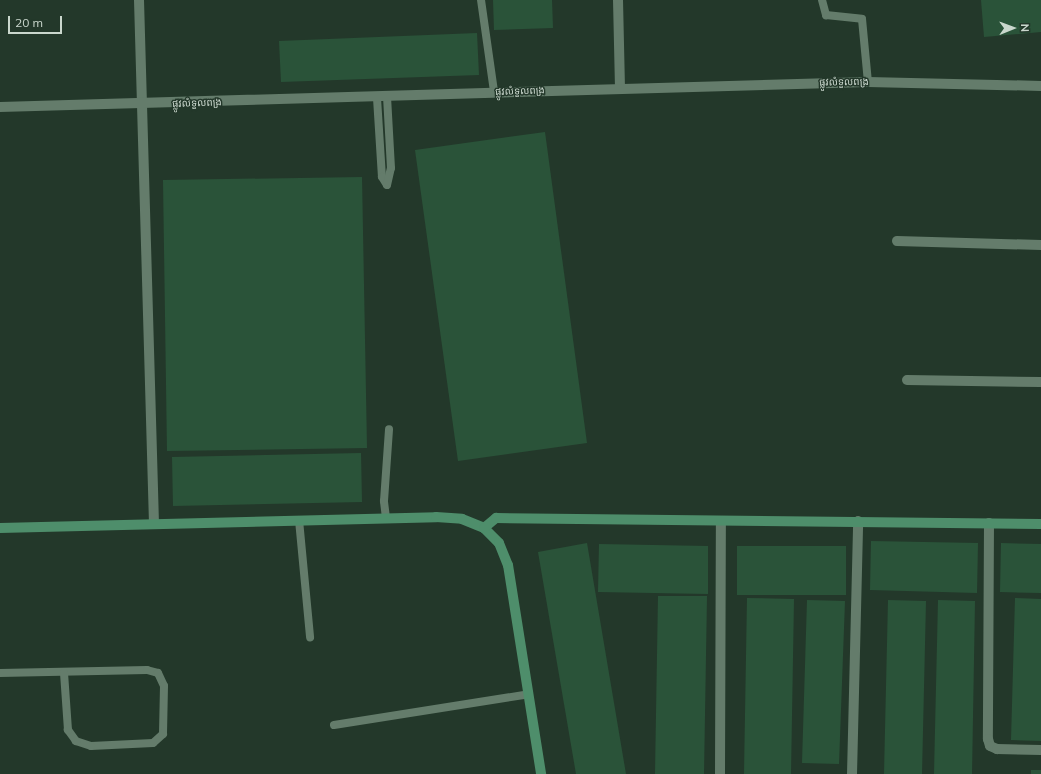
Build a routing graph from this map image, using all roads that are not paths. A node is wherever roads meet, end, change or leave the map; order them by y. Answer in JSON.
{"nodes":[{"id":1,"x":139,"y":0,"type":"edge"},
{"id":2,"x":481,"y":0,"type":"edge"},
{"id":3,"x":618,"y":0,"type":"edge"},
{"id":4,"x":822,"y":0,"type":"edge"},
{"id":5,"x":868,"y":82,"type":"junction"},
{"id":6,"x":1041,"y":86,"type":"edge"},
{"id":7,"x":620,"y":88,"type":"junction"},
{"id":8,"x":494,"y":91,"type":"junction"},
{"id":9,"x":382,"y":97,"type":"junction"},
{"id":10,"x":142,"y":105,"type":"junction"},
{"id":11,"x":0,"y":107,"type":"edge"},
{"id":12,"x":897,"y":241,"type":"dead end"},
{"id":13,"x":1041,"y":245,"type":"edge"},
{"id":14,"x":907,"y":380,"type":"dead end"},
{"id":15,"x":1041,"y":382,"type":"edge"},
{"id":16,"x":389,"y":429,"type":"dead end"},
{"id":17,"x":386,"y":518,"type":"junction"},
{"id":18,"x":299,"y":520,"type":"junction"},
{"id":19,"x":858,"y":521,"type":"junction"},
{"id":20,"x":721,"y":522,"type":"junction"},
{"id":21,"x":989,"y":523,"type":"junction"},
{"id":22,"x":154,"y":524,"type":"junction"},
{"id":23,"x":1041,"y":524,"type":"edge"},
{"id":24,"x":0,"y":528,"type":"edge"},
{"id":25,"x":484,"y":528,"type":"junction"},
{"id":26,"x":310,"y":637,"type":"dead end"},
{"id":27,"x":64,"y":672,"type":"junction"},
{"id":28,"x":0,"y":673,"type":"edge"},
{"id":29,"x":529,"y":694,"type":"junction"},
{"id":30,"x":334,"y":725,"type":"dead end"},
{"id":31,"x":1041,"y":750,"type":"edge"},
{"id":32,"x":541,"y":774,"type":"edge"},
{"id":33,"x":720,"y":774,"type":"edge"},
{"id":34,"x":852,"y":774,"type":"edge"}],
"edges":[{"from":1,"to":10,"type":"street"},
{"from":2,"to":8,"type":"lane"},
{"from":3,"to":7,"type":"street"},
{"from":4,"to":5,"type":"lane"},
{"from":5,"to":6,"type":"street","name":"ផ្លូវលំទួលពង្រ"},
{"from":5,"to":7,"type":"street","name":"ផ្លូវលំទួលពង្រ"},
{"from":7,"to":8,"type":"street","name":"ផ្លូវលំទួលពង្រ"},
{"from":8,"to":9,"type":"street","name":"ផ្លូវលំទួលពង្រ"},
{"from":9,"to":9,"type":"lane"},
{"from":9,"to":10,"type":"street","name":"ផ្លូវលំទួលពង្រ"},
{"from":10,"to":11,"type":"street","name":"ផ្លូវលំទួលពង្រ"},
{"from":10,"to":22,"type":"street"},
{"from":12,"to":13,"type":"street"},
{"from":14,"to":15,"type":"street"},
{"from":16,"to":17,"type":"lane"},
{"from":17,"to":18,"type":"street"},
{"from":17,"to":25,"type":"street"},
{"from":18,"to":22,"type":"street"},
{"from":18,"to":26,"type":"lane"},
{"from":19,"to":20,"type":"street"},
{"from":19,"to":21,"type":"street"},
{"from":19,"to":34,"type":"street"},
{"from":20,"to":25,"type":"street"},
{"from":20,"to":33,"type":"street"},
{"from":21,"to":23,"type":"street"},
{"from":21,"to":31,"type":"street"},
{"from":22,"to":24,"type":"street"},
{"from":25,"to":29,"type":"street"},
{"from":27,"to":27,"type":"lane"},
{"from":27,"to":28,"type":"lane"},
{"from":29,"to":30,"type":"lane"},
{"from":29,"to":32,"type":"street"}]}
